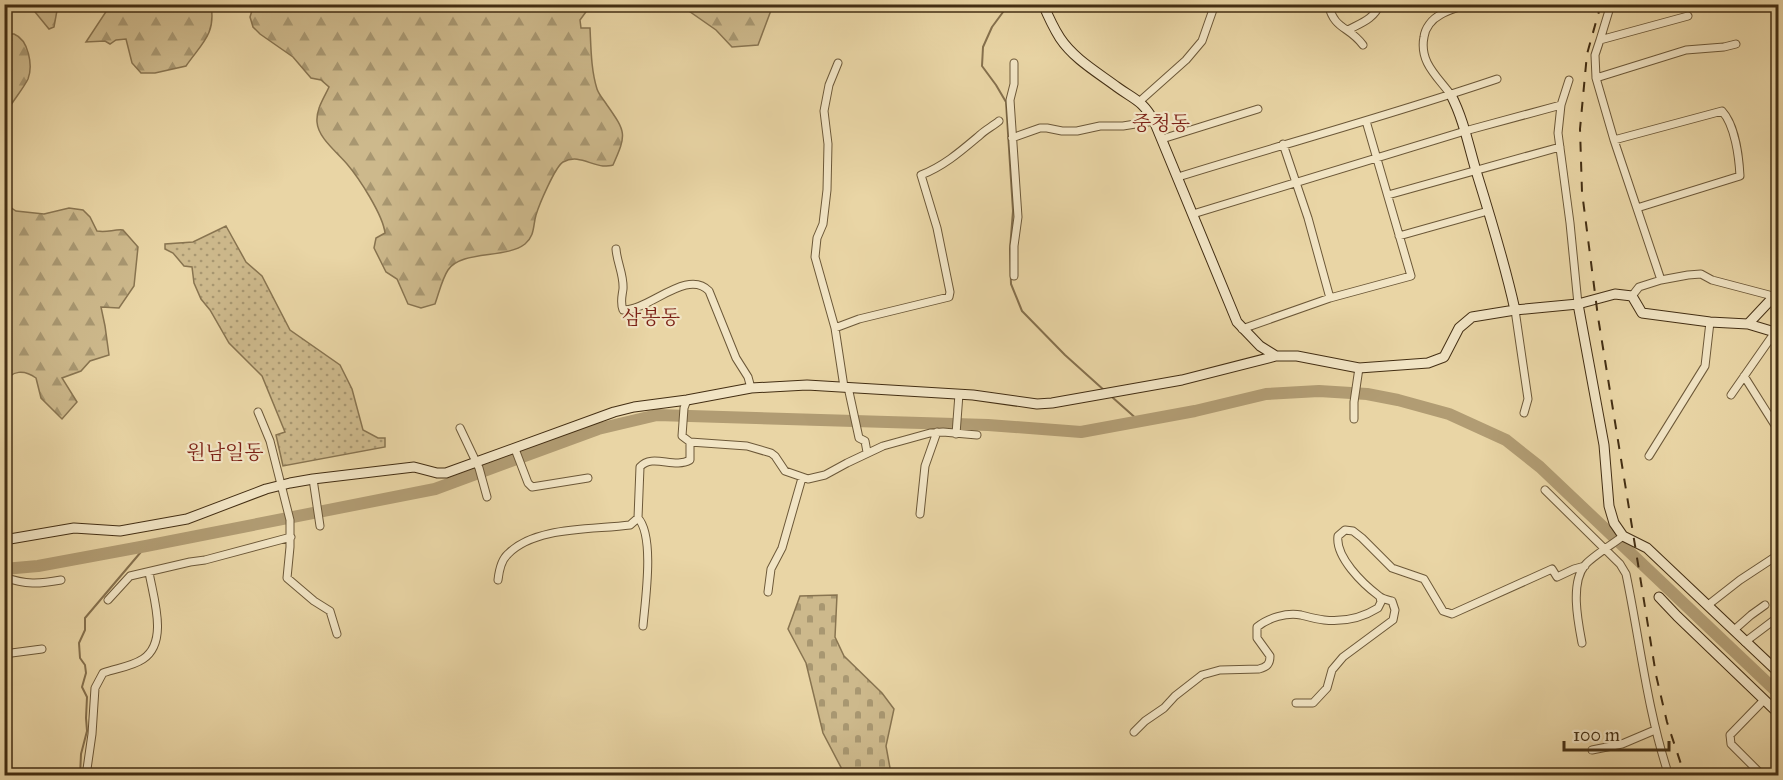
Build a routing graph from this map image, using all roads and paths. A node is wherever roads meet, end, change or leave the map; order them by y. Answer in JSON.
{"nodes":[{"id":1,"x":1043,"y":4,"type":"edge"},
{"id":2,"x":1215,"y":4,"type":"edge"},
{"id":3,"x":1328,"y":4,"type":"edge"},
{"id":4,"x":1380,"y":4,"type":"edge"},
{"id":5,"x":1467,"y":4,"type":"edge"},
{"id":6,"x":1611,"y":4,"type":"edge"},
{"id":7,"x":1688,"y":16,"type":"dead end"},
{"id":8,"x":1348,"y":30,"type":"junction"},
{"id":9,"x":1599,"y":40,"type":"junction"},
{"id":10,"x":1737,"y":44,"type":"dead end"},
{"id":11,"x":1363,"y":45,"type":"dead end"},
{"id":12,"x":838,"y":63,"type":"dead end"},
{"id":13,"x":1014,"y":63,"type":"dead end"},
{"id":14,"x":1596,"y":78,"type":"junction"},
{"id":15,"x":1497,"y":79,"type":"dead end"},
{"id":16,"x":1569,"y":80,"type":"dead end"},
{"id":17,"x":1450,"y":95,"type":"junction"},
{"id":18,"x":1140,"y":101,"type":"junction"},
{"id":19,"x":1561,"y":105,"type":"junction"},
{"id":20,"x":1258,"y":109,"type":"dead end"},
{"id":21,"x":999,"y":121,"type":"dead end"},
{"id":22,"x":1154,"y":121,"type":"junction"},
{"id":23,"x":1366,"y":121,"type":"junction"},
{"id":24,"x":1465,"y":131,"type":"junction"},
{"id":25,"x":1012,"y":138,"type":"junction"},
{"id":26,"x":1162,"y":139,"type":"junction"},
{"id":27,"x":1614,"y":140,"type":"junction"},
{"id":28,"x":1283,"y":144,"type":"junction"},
{"id":29,"x":1560,"y":147,"type":"junction"},
{"id":30,"x":1377,"y":158,"type":"junction"},
{"id":31,"x":1476,"y":171,"type":"junction"},
{"id":32,"x":1178,"y":177,"type":"junction"},
{"id":33,"x":1296,"y":182,"type":"junction"},
{"id":34,"x":1388,"y":195,"type":"junction"},
{"id":35,"x":1637,"y":208,"type":"junction"},
{"id":36,"x":1488,"y":211,"type":"junction"},
{"id":37,"x":1193,"y":214,"type":"junction"},
{"id":38,"x":1399,"y":236,"type":"junction"},
{"id":39,"x":616,"y":249,"type":"dead end"},
{"id":40,"x":1014,"y":276,"type":"dead end"},
{"id":41,"x":1660,"y":280,"type":"junction"},
{"id":42,"x":1775,"y":294,"type":"edge"},
{"id":43,"x":1632,"y":296,"type":"junction"},
{"id":44,"x":1330,"y":298,"type":"junction"},
{"id":45,"x":1578,"y":304,"type":"junction"},
{"id":46,"x":1515,"y":310,"type":"junction"},
{"id":47,"x":1710,"y":322,"type":"junction"},
{"id":48,"x":1748,"y":324,"type":"junction"},
{"id":49,"x":835,"y":328,"type":"junction"},
{"id":50,"x":1242,"y":329,"type":"junction"},
{"id":51,"x":1777,"y":333,"type":"edge"},
{"id":52,"x":1276,"y":356,"type":"junction"},
{"id":53,"x":1359,"y":368,"type":"junction"},
{"id":54,"x":1744,"y":376,"type":"junction"},
{"id":55,"x":846,"y":387,"type":"junction"},
{"id":56,"x":751,"y":388,"type":"junction"},
{"id":57,"x":959,"y":394,"type":"junction"},
{"id":58,"x":1731,"y":395,"type":"dead end"},
{"id":59,"x":686,"y":404,"type":"junction"},
{"id":60,"x":258,"y":412,"type":"dead end"},
{"id":61,"x":1524,"y":413,"type":"dead end"},
{"id":62,"x":1354,"y":419,"type":"dead end"},
{"id":63,"x":460,"y":428,"type":"dead end"},
{"id":64,"x":1779,"y":429,"type":"edge"},
{"id":65,"x":938,"y":432,"type":"junction"},
{"id":66,"x":956,"y":432,"type":"junction"},
{"id":67,"x":977,"y":435,"type":"dead end"},
{"id":68,"x":690,"y":442,"type":"junction"},
{"id":69,"x":516,"y":451,"type":"junction"},
{"id":70,"x":867,"y":452,"type":"junction"},
{"id":71,"x":1649,"y":456,"type":"dead end"},
{"id":72,"x":478,"y":465,"type":"junction"},
{"id":73,"x":588,"y":477,"type":"dead end"},
{"id":74,"x":802,"y":478,"type":"junction"},
{"id":75,"x":313,"y":479,"type":"junction"},
{"id":76,"x":281,"y":485,"type":"junction"},
{"id":77,"x":1545,"y":489,"type":"dead end"},
{"id":78,"x":487,"y":497,"type":"dead end"},
{"id":79,"x":920,"y":514,"type":"dead end"},
{"id":80,"x":638,"y":518,"type":"junction"},
{"id":81,"x":320,"y":526,"type":"dead end"},
{"id":82,"x":291,"y":537,"type":"junction"},
{"id":83,"x":1621,"y":537,"type":"junction"},
{"id":84,"x":4,"y":540,"type":"edge"},
{"id":85,"x":1607,"y":549,"type":"junction"},
{"id":86,"x":1779,"y":555,"type":"edge"},
{"id":87,"x":1585,"y":566,"type":"junction"},
{"id":88,"x":149,"y":572,"type":"junction"},
{"id":89,"x":4,"y":577,"type":"edge"},
{"id":90,"x":61,"y":580,"type":"dead end"},
{"id":91,"x":498,"y":580,"type":"dead end"},
{"id":92,"x":768,"y":592,"type":"dead end"},
{"id":93,"x":1380,"y":597,"type":"junction"},
{"id":94,"x":1659,"y":597,"type":"dead end"},
{"id":95,"x":108,"y":600,"type":"dead end"},
{"id":96,"x":1708,"y":605,"type":"junction"},
{"id":97,"x":1765,"y":605,"type":"dead end"},
{"id":98,"x":1779,"y":617,"type":"edge"},
{"id":99,"x":643,"y":626,"type":"dead end"},
{"id":100,"x":1734,"y":630,"type":"junction"},
{"id":101,"x":337,"y":634,"type":"dead end"},
{"id":102,"x":1745,"y":642,"type":"junction"},
{"id":103,"x":1582,"y":643,"type":"dead end"},
{"id":104,"x":42,"y":650,"type":"dead end"},
{"id":105,"x":4,"y":654,"type":"edge"},
{"id":106,"x":1779,"y":672,"type":"edge"},
{"id":107,"x":1764,"y":700,"type":"junction"},
{"id":108,"x":1296,"y":703,"type":"dead end"},
{"id":109,"x":1779,"y":713,"type":"edge"},
{"id":110,"x":1655,"y":730,"type":"junction"},
{"id":111,"x":1134,"y":732,"type":"dead end"},
{"id":112,"x":1592,"y":750,"type":"dead end"},
{"id":113,"x":86,"y":776,"type":"edge"},
{"id":114,"x":1669,"y":776,"type":"edge"},
{"id":115,"x":1763,"y":776,"type":"edge"}],
"edges":[{"from":1,"to":18,"type":"main road"},
{"from":2,"to":18,"type":"street"},
{"from":3,"to":8,"type":"street"},
{"from":4,"to":8,"type":"street"},
{"from":5,"to":17,"type":"street"},
{"from":6,"to":9,"type":"street"},
{"from":7,"to":9,"type":"street"},
{"from":8,"to":11,"type":"street"},
{"from":9,"to":14,"type":"street"},
{"from":10,"to":14,"type":"street"},
{"from":12,"to":49,"type":"street"},
{"from":13,"to":25,"type":"street"},
{"from":14,"to":27,"type":"street"},
{"from":15,"to":17,"type":"street"},
{"from":16,"to":19,"type":"street"},
{"from":17,"to":23,"type":"street"},
{"from":17,"to":24,"type":"main road"},
{"from":18,"to":22,"type":"main road"},
{"from":19,"to":24,"type":"street"},
{"from":19,"to":29,"type":"street"},
{"from":20,"to":26,"type":"street"},
{"from":21,"to":49,"type":"street"},
{"from":22,"to":25,"type":"street"},
{"from":22,"to":26,"type":"main road"},
{"from":23,"to":28,"type":"street"},
{"from":23,"to":30,"type":"street"},
{"from":24,"to":30,"type":"street"},
{"from":24,"to":31,"type":"main road"},
{"from":25,"to":40,"type":"street"},
{"from":26,"to":32,"type":"main road"},
{"from":27,"to":35,"type":"street"},
{"from":27,"to":35,"type":"street"},
{"from":28,"to":32,"type":"street"},
{"from":28,"to":33,"type":"street"},
{"from":29,"to":31,"type":"street"},
{"from":29,"to":45,"type":"street"},
{"from":30,"to":33,"type":"street"},
{"from":30,"to":34,"type":"street"},
{"from":31,"to":34,"type":"street"},
{"from":31,"to":36,"type":"main road"},
{"from":32,"to":37,"type":"main road"},
{"from":33,"to":37,"type":"street"},
{"from":33,"to":44,"type":"street"},
{"from":34,"to":38,"type":"street"},
{"from":35,"to":41,"type":"street"},
{"from":36,"to":38,"type":"street"},
{"from":36,"to":46,"type":"main road"},
{"from":37,"to":50,"type":"main road"},
{"from":38,"to":44,"type":"street"},
{"from":39,"to":56,"type":"street"},
{"from":41,"to":42,"type":"street"},
{"from":41,"to":43,"type":"street"},
{"from":42,"to":48,"type":"main road"},
{"from":43,"to":45,"type":"main road"},
{"from":43,"to":47,"type":"main road"},
{"from":44,"to":50,"type":"street"},
{"from":45,"to":46,"type":"main road"},
{"from":45,"to":83,"type":"main road"},
{"from":46,"to":53,"type":"main road"},
{"from":46,"to":61,"type":"street"},
{"from":47,"to":48,"type":"main road"},
{"from":47,"to":71,"type":"street"},
{"from":48,"to":51,"type":"main road"},
{"from":49,"to":55,"type":"street"},
{"from":50,"to":52,"type":"main road"},
{"from":51,"to":54,"type":"street"},
{"from":52,"to":53,"type":"main road"},
{"from":52,"to":57,"type":"main road"},
{"from":53,"to":62,"type":"street"},
{"from":54,"to":58,"type":"street"},
{"from":54,"to":64,"type":"street"},
{"from":55,"to":56,"type":"main road"},
{"from":55,"to":57,"type":"main road"},
{"from":55,"to":70,"type":"street"},
{"from":56,"to":59,"type":"main road"},
{"from":57,"to":66,"type":"street"},
{"from":59,"to":68,"type":"street"},
{"from":59,"to":69,"type":"main road"},
{"from":60,"to":76,"type":"street"},
{"from":63,"to":72,"type":"street"},
{"from":65,"to":66,"type":"street"},
{"from":65,"to":70,"type":"street"},
{"from":65,"to":79,"type":"street"},
{"from":66,"to":67,"type":"street"},
{"from":68,"to":74,"type":"street"},
{"from":68,"to":80,"type":"street"},
{"from":69,"to":72,"type":"main road"},
{"from":69,"to":73,"type":"street"},
{"from":70,"to":74,"type":"street"},
{"from":72,"to":75,"type":"main road"},
{"from":72,"to":78,"type":"street"},
{"from":74,"to":92,"type":"street"},
{"from":75,"to":76,"type":"main road"},
{"from":75,"to":81,"type":"street"},
{"from":76,"to":82,"type":"street"},
{"from":76,"to":84,"type":"main road"},
{"from":77,"to":85,"type":"street"},
{"from":80,"to":91,"type":"street"},
{"from":80,"to":99,"type":"street"},
{"from":82,"to":88,"type":"street"},
{"from":82,"to":101,"type":"street"},
{"from":83,"to":85,"type":"street"},
{"from":83,"to":96,"type":"main road"},
{"from":85,"to":87,"type":"street"},
{"from":85,"to":110,"type":"street"},
{"from":86,"to":96,"type":"street"},
{"from":87,"to":93,"type":"street"},
{"from":87,"to":103,"type":"street"},
{"from":88,"to":95,"type":"street"},
{"from":88,"to":113,"type":"street"},
{"from":89,"to":90,"type":"street"},
{"from":93,"to":108,"type":"street"},
{"from":93,"to":111,"type":"street"},
{"from":94,"to":107,"type":"main road"},
{"from":96,"to":100,"type":"main road"},
{"from":97,"to":100,"type":"street"},
{"from":98,"to":102,"type":"street"},
{"from":100,"to":102,"type":"main road"},
{"from":102,"to":106,"type":"main road"},
{"from":104,"to":105,"type":"street"},
{"from":107,"to":109,"type":"main road"},
{"from":107,"to":115,"type":"street"},
{"from":110,"to":112,"type":"street"},
{"from":110,"to":114,"type":"street"}]}
